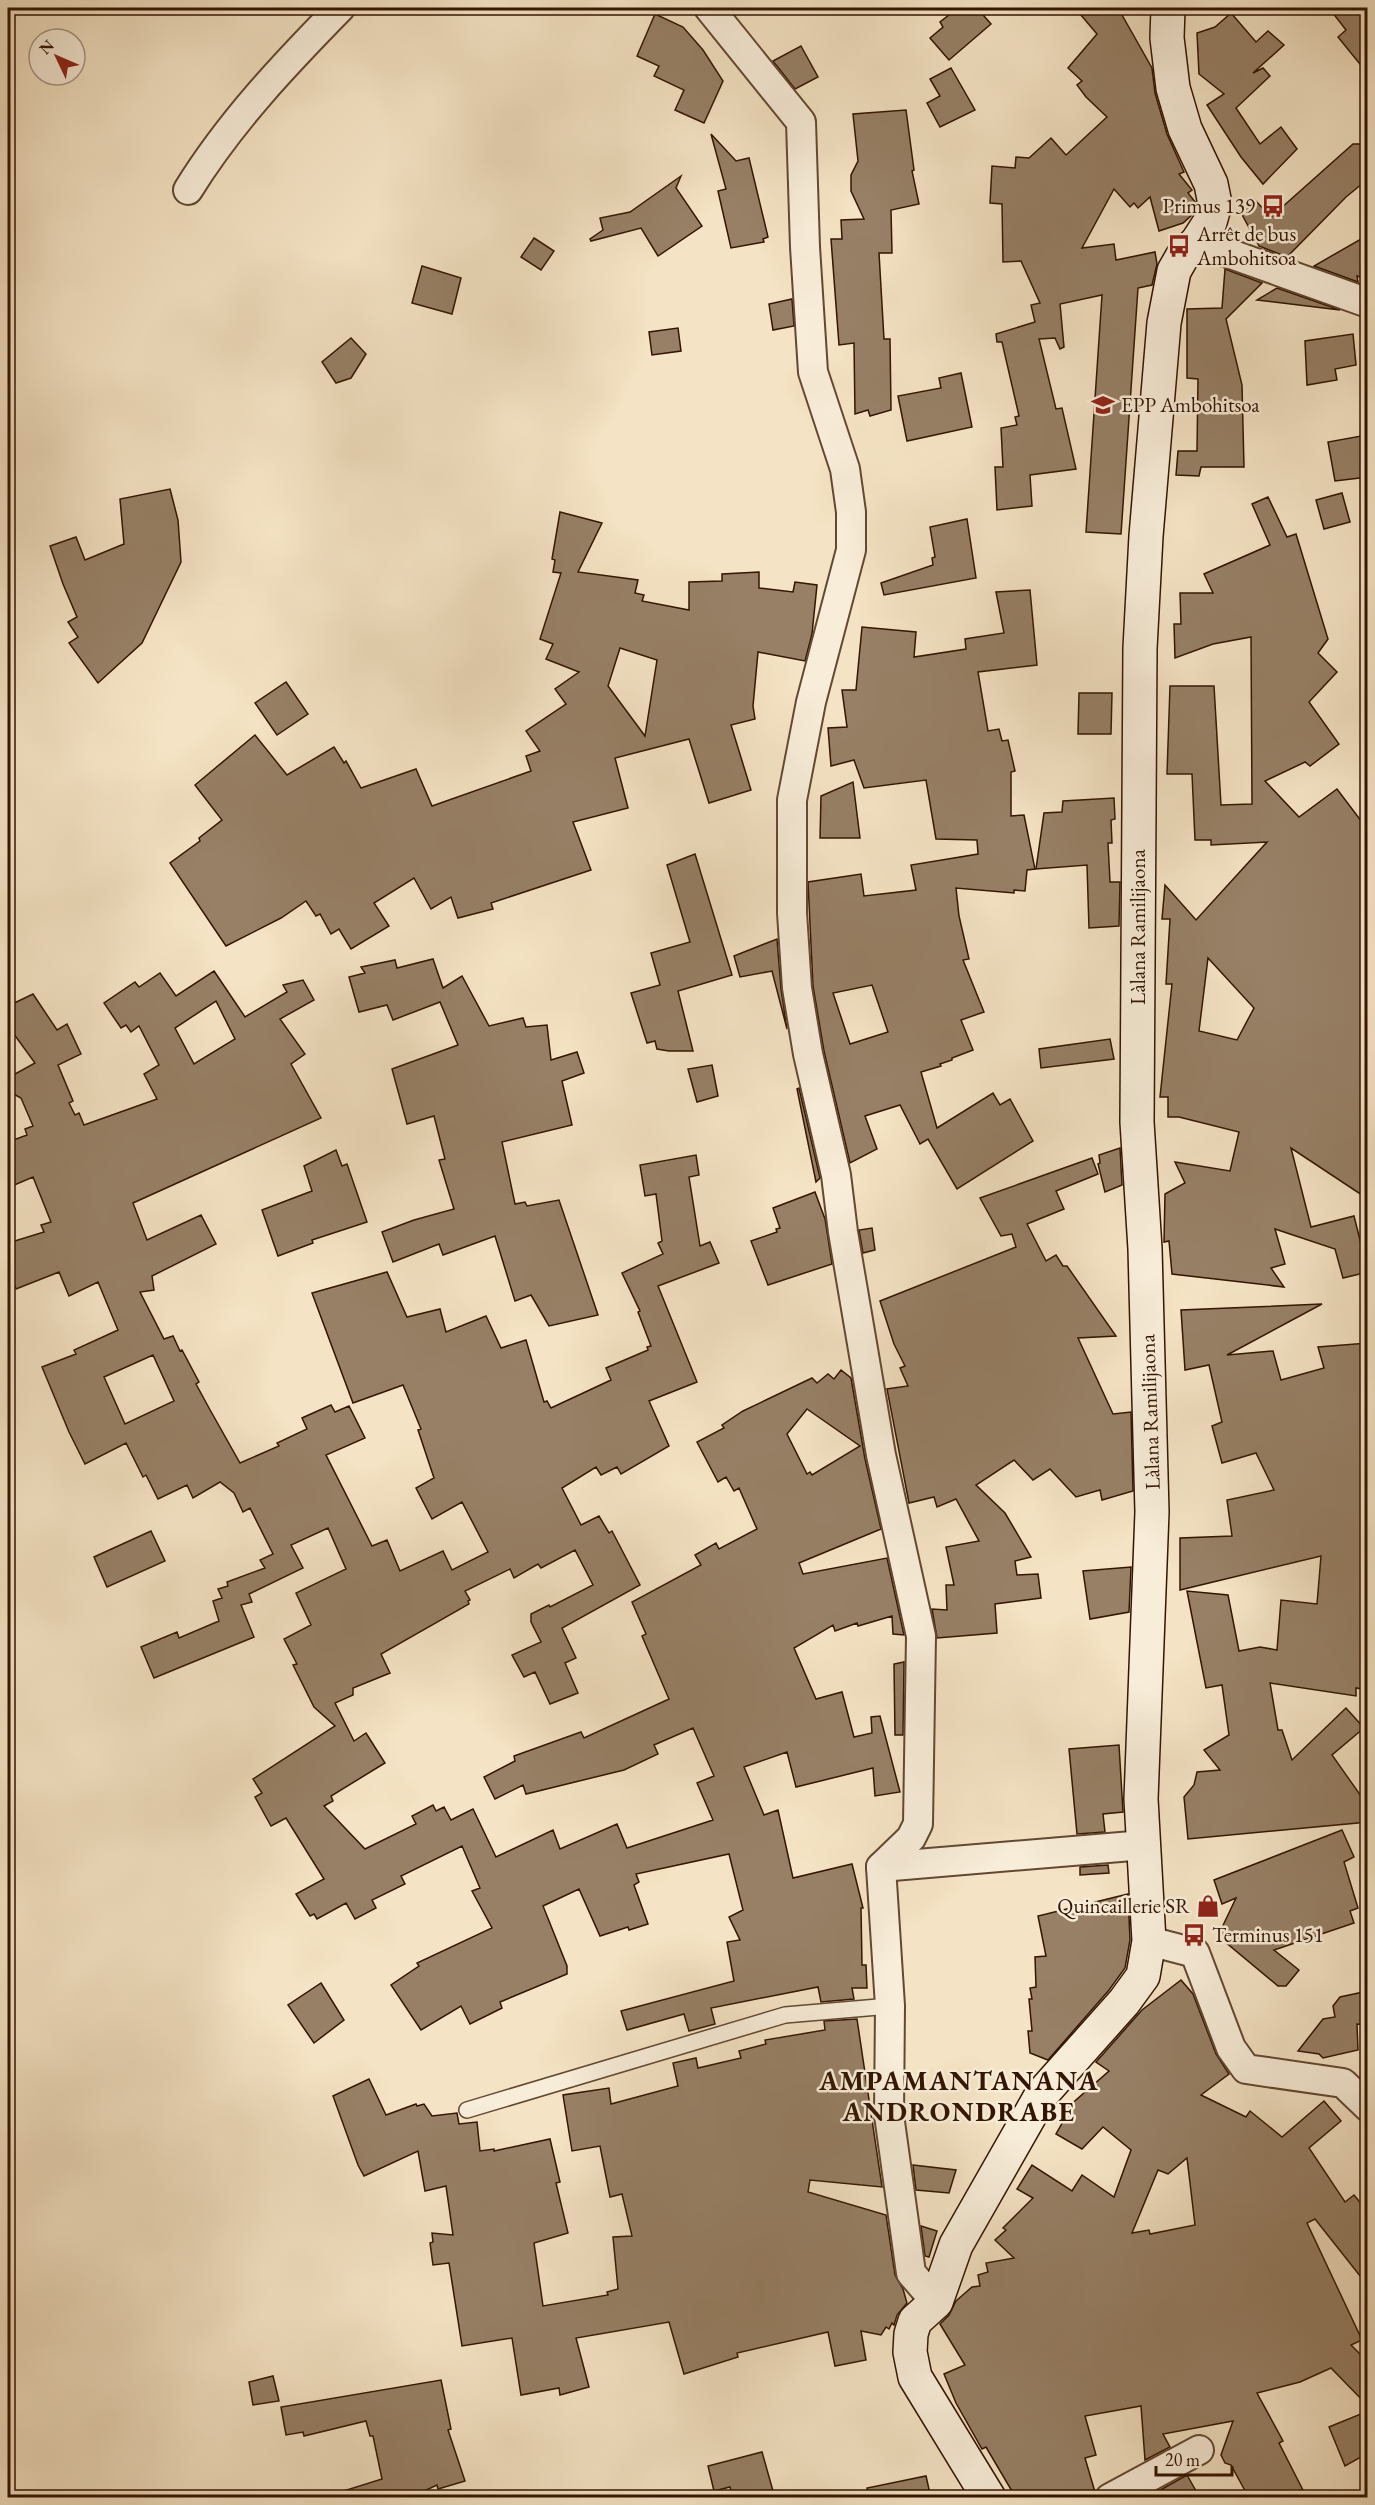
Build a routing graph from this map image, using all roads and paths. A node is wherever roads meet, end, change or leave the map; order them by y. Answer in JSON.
{"nodes":[{"id":1,"x":340,"y":8,"type":"edge"},
{"id":2,"x":709,"y":8,"type":"edge"},
{"id":3,"x":1168,"y":8,"type":"edge"},
{"id":4,"x":188,"y":190,"type":"dead end"},
{"id":5,"x":1197,"y":242,"type":"junction"},
{"id":6,"x":1368,"y":303,"type":"edge"},
{"id":7,"x":1144,"y":1845,"type":"junction"},
{"id":8,"x":880,"y":1867,"type":"junction"},
{"id":9,"x":1149,"y":1941,"type":"junction"},
{"id":10,"x":890,"y":2006,"type":"junction"},
{"id":11,"x":1368,"y":2107,"type":"edge"},
{"id":12,"x":467,"y":2110,"type":"dead end"},
{"id":13,"x":936,"y":2302,"type":"junction"},
{"id":14,"x":1199,"y":2450,"type":"dead end"},
{"id":15,"x":989,"y":2498,"type":"edge"},
{"id":16,"x":1110,"y":2498,"type":"edge"}],
"edges":[{"from":1,"to":4,"type":"street"},
{"from":2,"to":8,"type":"street"},
{"from":3,"to":5,"type":"street","name":"Làlana Ramilijaona"},
{"from":5,"to":6,"type":"street"},
{"from":5,"to":7,"type":"street","name":"Làlana Ramilijaona"},
{"from":7,"to":8,"type":"street"},
{"from":7,"to":9,"type":"street","name":"Làlana Ramilijaona"},
{"from":8,"to":10,"type":"street"},
{"from":9,"to":11,"type":"street"},
{"from":9,"to":13,"type":"street","name":"Làlana Ramilijaona"},
{"from":10,"to":12,"type":"lane"},
{"from":10,"to":13,"type":"street"},
{"from":13,"to":15,"type":"street","name":"Làlana Ramilijaona"},
{"from":14,"to":16,"type":"street"}]}
